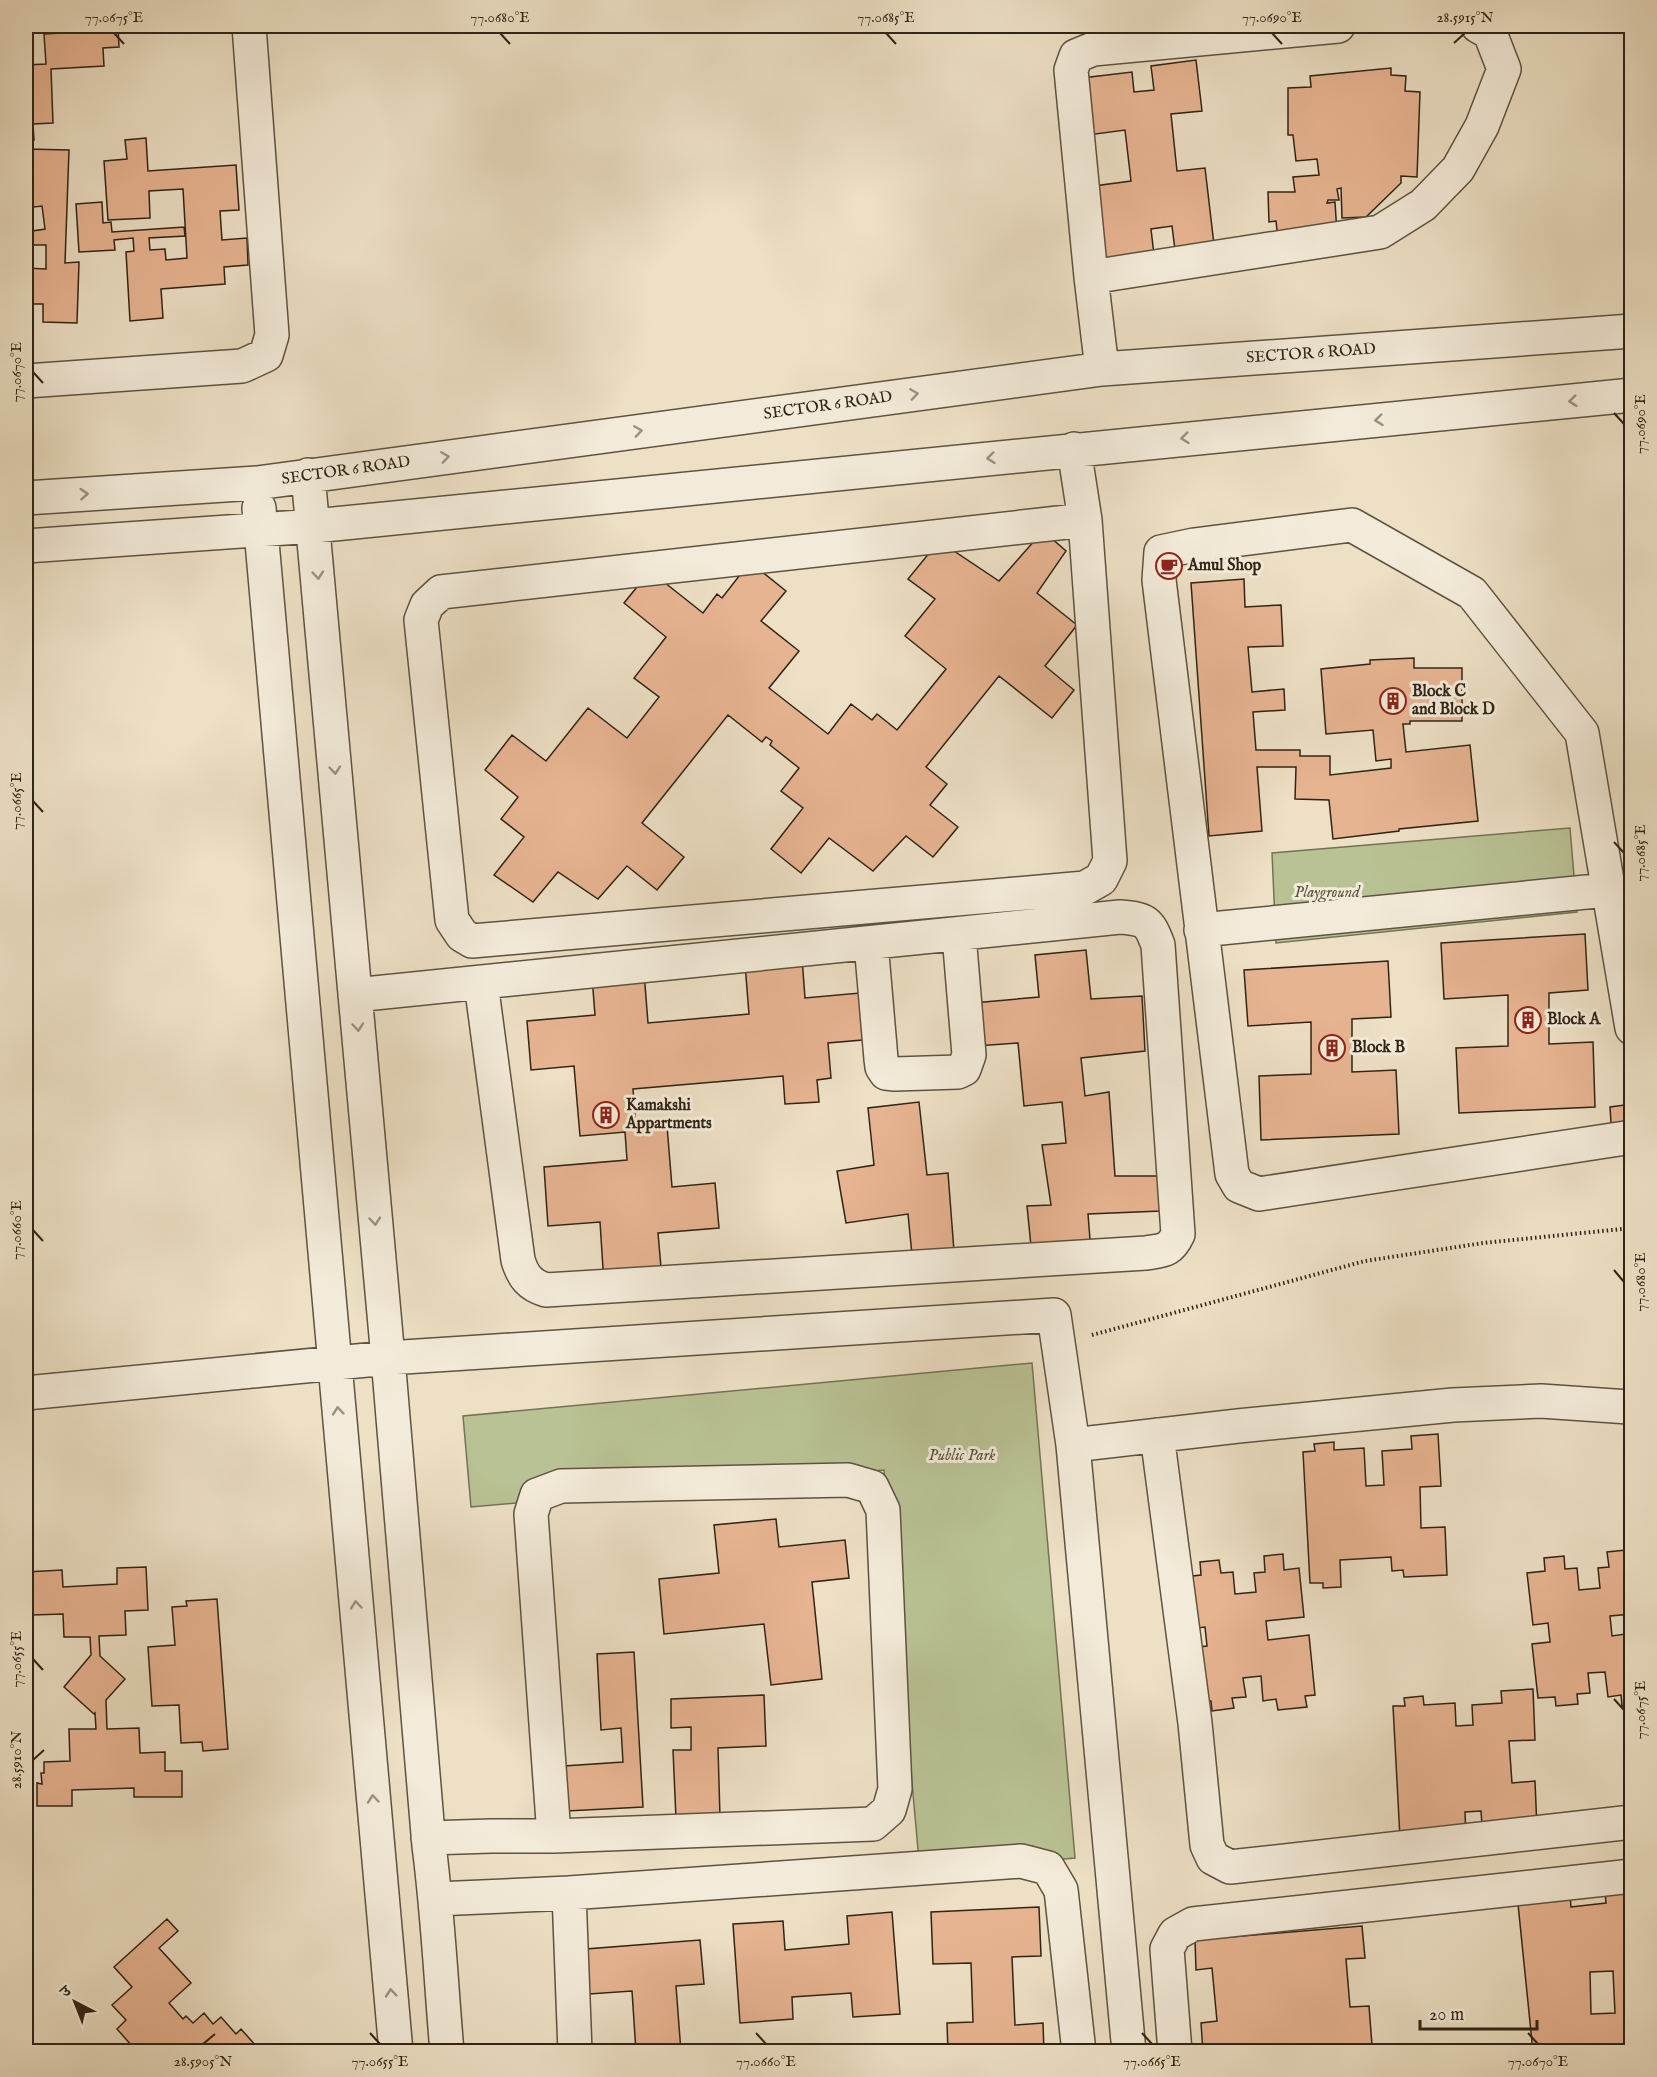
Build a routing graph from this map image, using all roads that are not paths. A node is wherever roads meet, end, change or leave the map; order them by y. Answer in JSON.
{"nodes":[{"id":1,"x":249,"y":26,"type":"edge"},
{"id":2,"x":1338,"y":26,"type":"edge"},
{"id":3,"x":1478,"y":26,"type":"edge"},
{"id":4,"x":1091,"y":277,"type":"junction"},
{"id":5,"x":1632,"y":331,"type":"edge"},
{"id":6,"x":1102,"y":369,"type":"junction"},
{"id":7,"x":26,"y":381,"type":"edge"},
{"id":8,"x":1632,"y":395,"type":"edge"},
{"id":9,"x":1074,"y":449,"type":"junction"},
{"id":10,"x":308,"y":476,"type":"junction"},
{"id":11,"x":257,"y":483,"type":"junction"},
{"id":12,"x":26,"y":498,"type":"edge"},
{"id":13,"x":1085,"y":520,"type":"junction"},
{"id":14,"x":314,"y":526,"type":"junction"},
{"id":15,"x":261,"y":529,"type":"junction"},
{"id":16,"x":26,"y":546,"type":"edge"},
{"id":17,"x":1607,"y":890,"type":"junction"},
{"id":18,"x":1201,"y":930,"type":"junction"},
{"id":19,"x":959,"y":935,"type":"junction"},
{"id":20,"x":871,"y":944,"type":"junction"},
{"id":21,"x":482,"y":983,"type":"junction"},
{"id":22,"x":355,"y":995,"type":"junction"},
{"id":23,"x":1632,"y":1028,"type":"edge"},
{"id":24,"x":1632,"y":1137,"type":"edge"},
{"id":25,"x":388,"y":1358,"type":"junction"},
{"id":26,"x":334,"y":1364,"type":"junction"},
{"id":27,"x":26,"y":1393,"type":"edge"},
{"id":28,"x":1632,"y":1409,"type":"edge"},
{"id":29,"x":1157,"y":1435,"type":"junction"},
{"id":30,"x":1073,"y":1445,"type":"junction"},
{"id":31,"x":1632,"y":1821,"type":"edge"},
{"id":32,"x":554,"y":1836,"type":"junction"},
{"id":33,"x":428,"y":1838,"type":"junction"},
{"id":34,"x":1632,"y":1876,"type":"edge"},
{"id":35,"x":569,"y":1893,"type":"junction"},
{"id":36,"x":436,"y":1899,"type":"junction"},
{"id":37,"x":396,"y":2052,"type":"edge"},
{"id":38,"x":447,"y":2052,"type":"edge"},
{"id":39,"x":575,"y":2052,"type":"edge"},
{"id":40,"x":1079,"y":2052,"type":"edge"},
{"id":41,"x":1129,"y":2052,"type":"edge"},
{"id":42,"x":1175,"y":2052,"type":"edge"}],
"edges":[{"from":1,"to":7,"type":"street"},
{"from":2,"to":4,"type":"street"},
{"from":3,"to":4,"type":"street"},
{"from":4,"to":6,"type":"street"},
{"from":5,"to":6,"type":"street","name":"SECTOR 6 ROAD"},
{"from":10,"to":6,"type":"street","name":"SECTOR 6 ROAD","one_way":true},
{"from":8,"to":9,"type":"street","one_way":true},
{"from":9,"to":13,"type":"street"},
{"from":9,"to":14,"type":"street","one_way":true},
{"from":10,"to":11,"type":"street","name":"SECTOR 6 ROAD"},
{"from":10,"to":14,"type":"street"},
{"from":12,"to":11,"type":"street","name":"SECTOR 6 ROAD","one_way":true},
{"from":11,"to":15,"type":"street"},
{"from":13,"to":13,"type":"street"},
{"from":14,"to":15,"type":"street"},
{"from":14,"to":22,"type":"street","one_way":true},
{"from":15,"to":16,"type":"street"},
{"from":15,"to":26,"type":"street"},
{"from":17,"to":18,"type":"street"},
{"from":17,"to":18,"type":"street"},
{"from":17,"to":23,"type":"street"},
{"from":18,"to":24,"type":"street"},
{"from":19,"to":20,"type":"street"},
{"from":19,"to":20,"type":"street"},
{"from":19,"to":21,"type":"street"},
{"from":20,"to":21,"type":"street"},
{"from":21,"to":22,"type":"street"},
{"from":22,"to":25,"type":"street","one_way":true},
{"from":25,"to":26,"type":"street"},
{"from":25,"to":30,"type":"street"},
{"from":25,"to":33,"type":"street"},
{"from":26,"to":27,"type":"street"},
{"from":37,"to":26,"type":"street","one_way":true},
{"from":28,"to":29,"type":"street"},
{"from":29,"to":30,"type":"street"},
{"from":29,"to":31,"type":"street"},
{"from":30,"to":41,"type":"street"},
{"from":32,"to":32,"type":"street"},
{"from":32,"to":33,"type":"street"},
{"from":33,"to":36,"type":"street"},
{"from":34,"to":42,"type":"street"},
{"from":35,"to":36,"type":"street"},
{"from":35,"to":39,"type":"street"},
{"from":35,"to":40,"type":"street"},
{"from":36,"to":38,"type":"street"}]}
